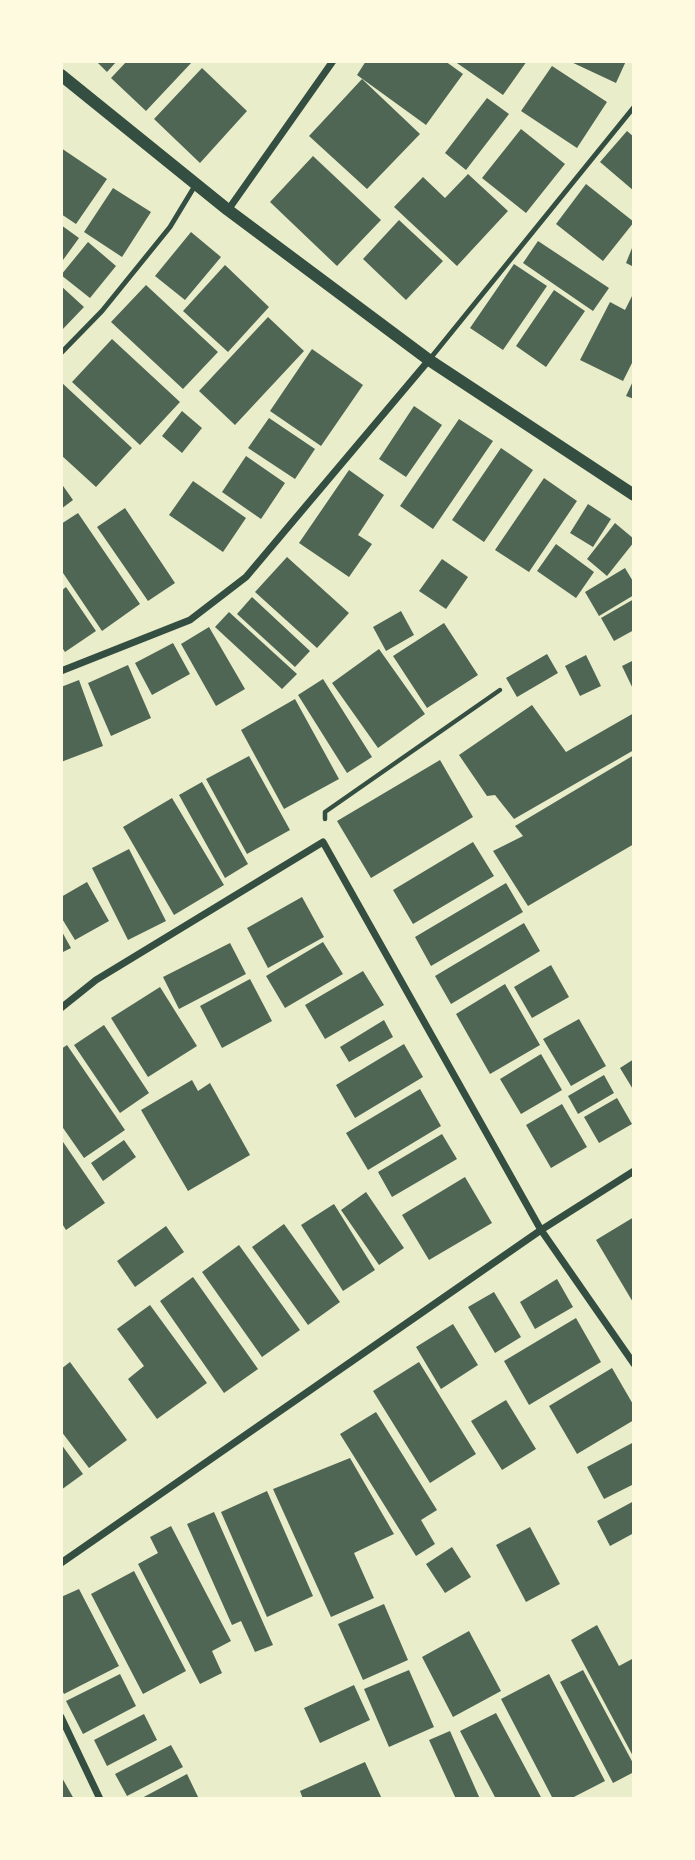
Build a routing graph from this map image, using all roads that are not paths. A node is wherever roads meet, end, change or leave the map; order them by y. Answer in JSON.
{"nodes":[{"id":1,"x":333,"y":61,"type":"edge"},
{"id":2,"x":61,"y":75,"type":"edge"},
{"id":3,"x":634,"y":107,"type":"edge"},
{"id":4,"x":197,"y":184,"type":"junction"},
{"id":5,"x":228,"y":210,"type":"junction"},
{"id":6,"x":61,"y":353,"type":"edge"},
{"id":7,"x":429,"y":360,"type":"junction"},
{"id":8,"x":634,"y":495,"type":"edge"},
{"id":9,"x":61,"y":671,"type":"edge"},
{"id":10,"x":61,"y":1008,"type":"edge"},
{"id":11,"x":634,"y":1171,"type":"edge"},
{"id":12,"x":541,"y":1230,"type":"junction"},
{"id":13,"x":634,"y":1364,"type":"edge"},
{"id":14,"x":61,"y":1563,"type":"edge"},
{"id":15,"x":61,"y":1717,"type":"edge"},
{"id":16,"x":100,"y":1799,"type":"edge"}],
"edges":[{"from":1,"to":5,"type":"street"},
{"from":2,"to":4,"type":"street"},
{"from":3,"to":7,"type":"lane"},
{"from":4,"to":5,"type":"street"},
{"from":4,"to":6,"type":"lane"},
{"from":5,"to":7,"type":"street"},
{"from":7,"to":8,"type":"street"},
{"from":7,"to":9,"type":"street"},
{"from":10,"to":12,"type":"street"},
{"from":11,"to":12,"type":"street"},
{"from":12,"to":13,"type":"street"},
{"from":12,"to":14,"type":"street"},
{"from":15,"to":16,"type":"street"}]}
